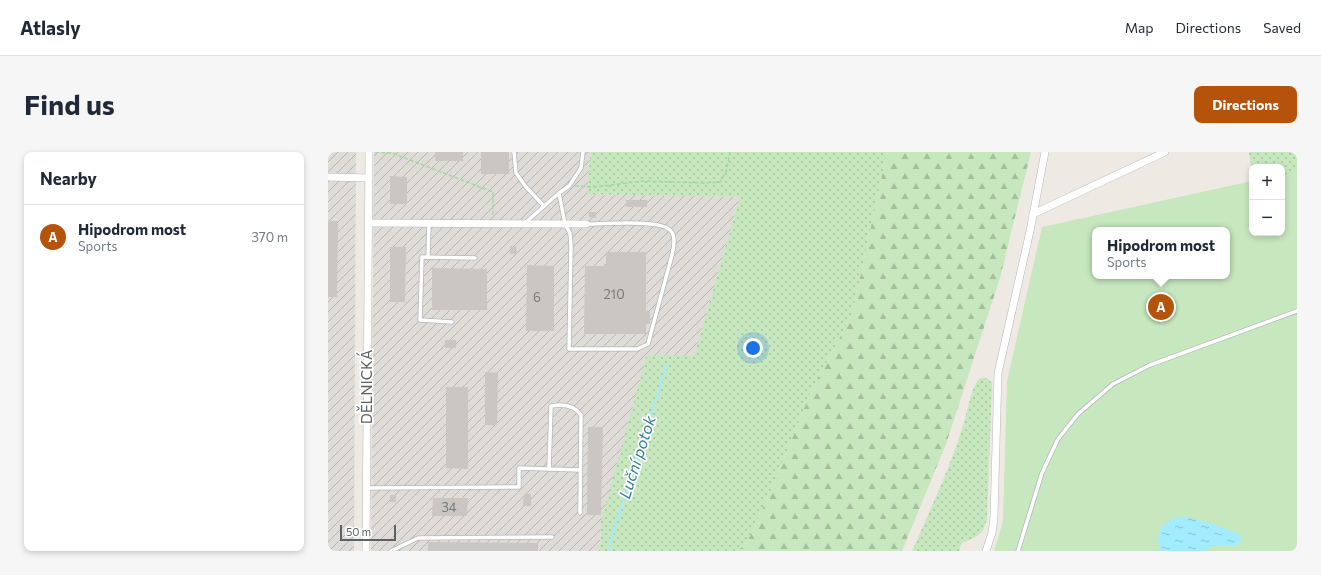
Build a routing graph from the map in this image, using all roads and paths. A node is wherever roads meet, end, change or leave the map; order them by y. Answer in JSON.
{"nodes":[{"id":1,"x":369,"y":152,"type":"edge"},
{"id":2,"x":514,"y":152,"type":"edge"},
{"id":3,"x":583,"y":152,"type":"edge"},
{"id":4,"x":730,"y":152,"type":"edge"},
{"id":5,"x":1045,"y":152,"type":"edge"},
{"id":6,"x":1165,"y":152,"type":"edge"},
{"id":7,"x":328,"y":177,"type":"edge"},
{"id":8,"x":369,"y":178,"type":"junction"},
{"id":9,"x":569,"y":186,"type":"junction"},
{"id":10,"x":559,"y":193,"type":"junction"},
{"id":11,"x":544,"y":206,"type":"junction"},
{"id":12,"x":1033,"y":214,"type":"junction"},
{"id":13,"x":429,"y":222,"type":"junction"},
{"id":14,"x":369,"y":223,"type":"junction"},
{"id":15,"x":492,"y":223,"type":"junction"},
{"id":16,"x":524,"y":223,"type":"junction"},
{"id":17,"x":565,"y":224,"type":"junction"},
{"id":18,"x":586,"y":224,"type":"joint"},
{"id":19,"x":428,"y":257,"type":"junction"},
{"id":20,"x":475,"y":258,"type":"dead end"},
{"id":21,"x":1297,"y":311,"type":"edge"},
{"id":22,"x":452,"y":322,"type":"dead end"},
{"id":23,"x":549,"y":469,"type":"junction"},
{"id":24,"x":580,"y":470,"type":"junction"},
{"id":25,"x":367,"y":488,"type":"junction"},
{"id":26,"x":580,"y":513,"type":"dead end"},
{"id":27,"x":552,"y":537,"type":"dead end"},
{"id":28,"x":366,"y":551,"type":"edge"},
{"id":29,"x":391,"y":551,"type":"edge"},
{"id":30,"x":986,"y":551,"type":"edge"},
{"id":31,"x":1018,"y":551,"type":"edge"}],
"edges":[{"from":1,"to":8,"type":"street","name":"DĚLNICKÁ"},
{"from":1,"to":15,"type":"path"},
{"from":2,"to":11,"type":"lane"},
{"from":3,"to":9,"type":"lane"},
{"from":4,"to":9,"type":"path"},
{"from":5,"to":12,"type":"street"},
{"from":6,"to":12,"type":"street"},
{"from":7,"to":8,"type":"street"},
{"from":8,"to":14,"type":"street","name":"DĚLNICKÁ"},
{"from":9,"to":10,"type":"lane"},
{"from":10,"to":11,"type":"lane"},
{"from":10,"to":17,"type":"lane"},
{"from":11,"to":16,"type":"lane"},
{"from":12,"to":30,"type":"street"},
{"from":13,"to":14,"type":"street"},
{"from":13,"to":15,"type":"street"},
{"from":13,"to":19,"type":"lane"},
{"from":14,"to":25,"type":"street","name":"DĚLNICKÁ"},
{"from":15,"to":16,"type":"street"},
{"from":16,"to":17,"type":"street"},
{"from":17,"to":18,"type":"street"},
{"from":17,"to":18,"type":"lane"},
{"from":19,"to":20,"type":"lane"},
{"from":19,"to":22,"type":"lane"},
{"from":21,"to":31,"type":"lane"},
{"from":23,"to":24,"type":"lane"},
{"from":23,"to":24,"type":"lane"},
{"from":23,"to":25,"type":"lane"},
{"from":24,"to":26,"type":"lane"},
{"from":25,"to":28,"type":"street","name":"DĚLNICKÁ"},
{"from":27,"to":29,"type":"lane"}]}
